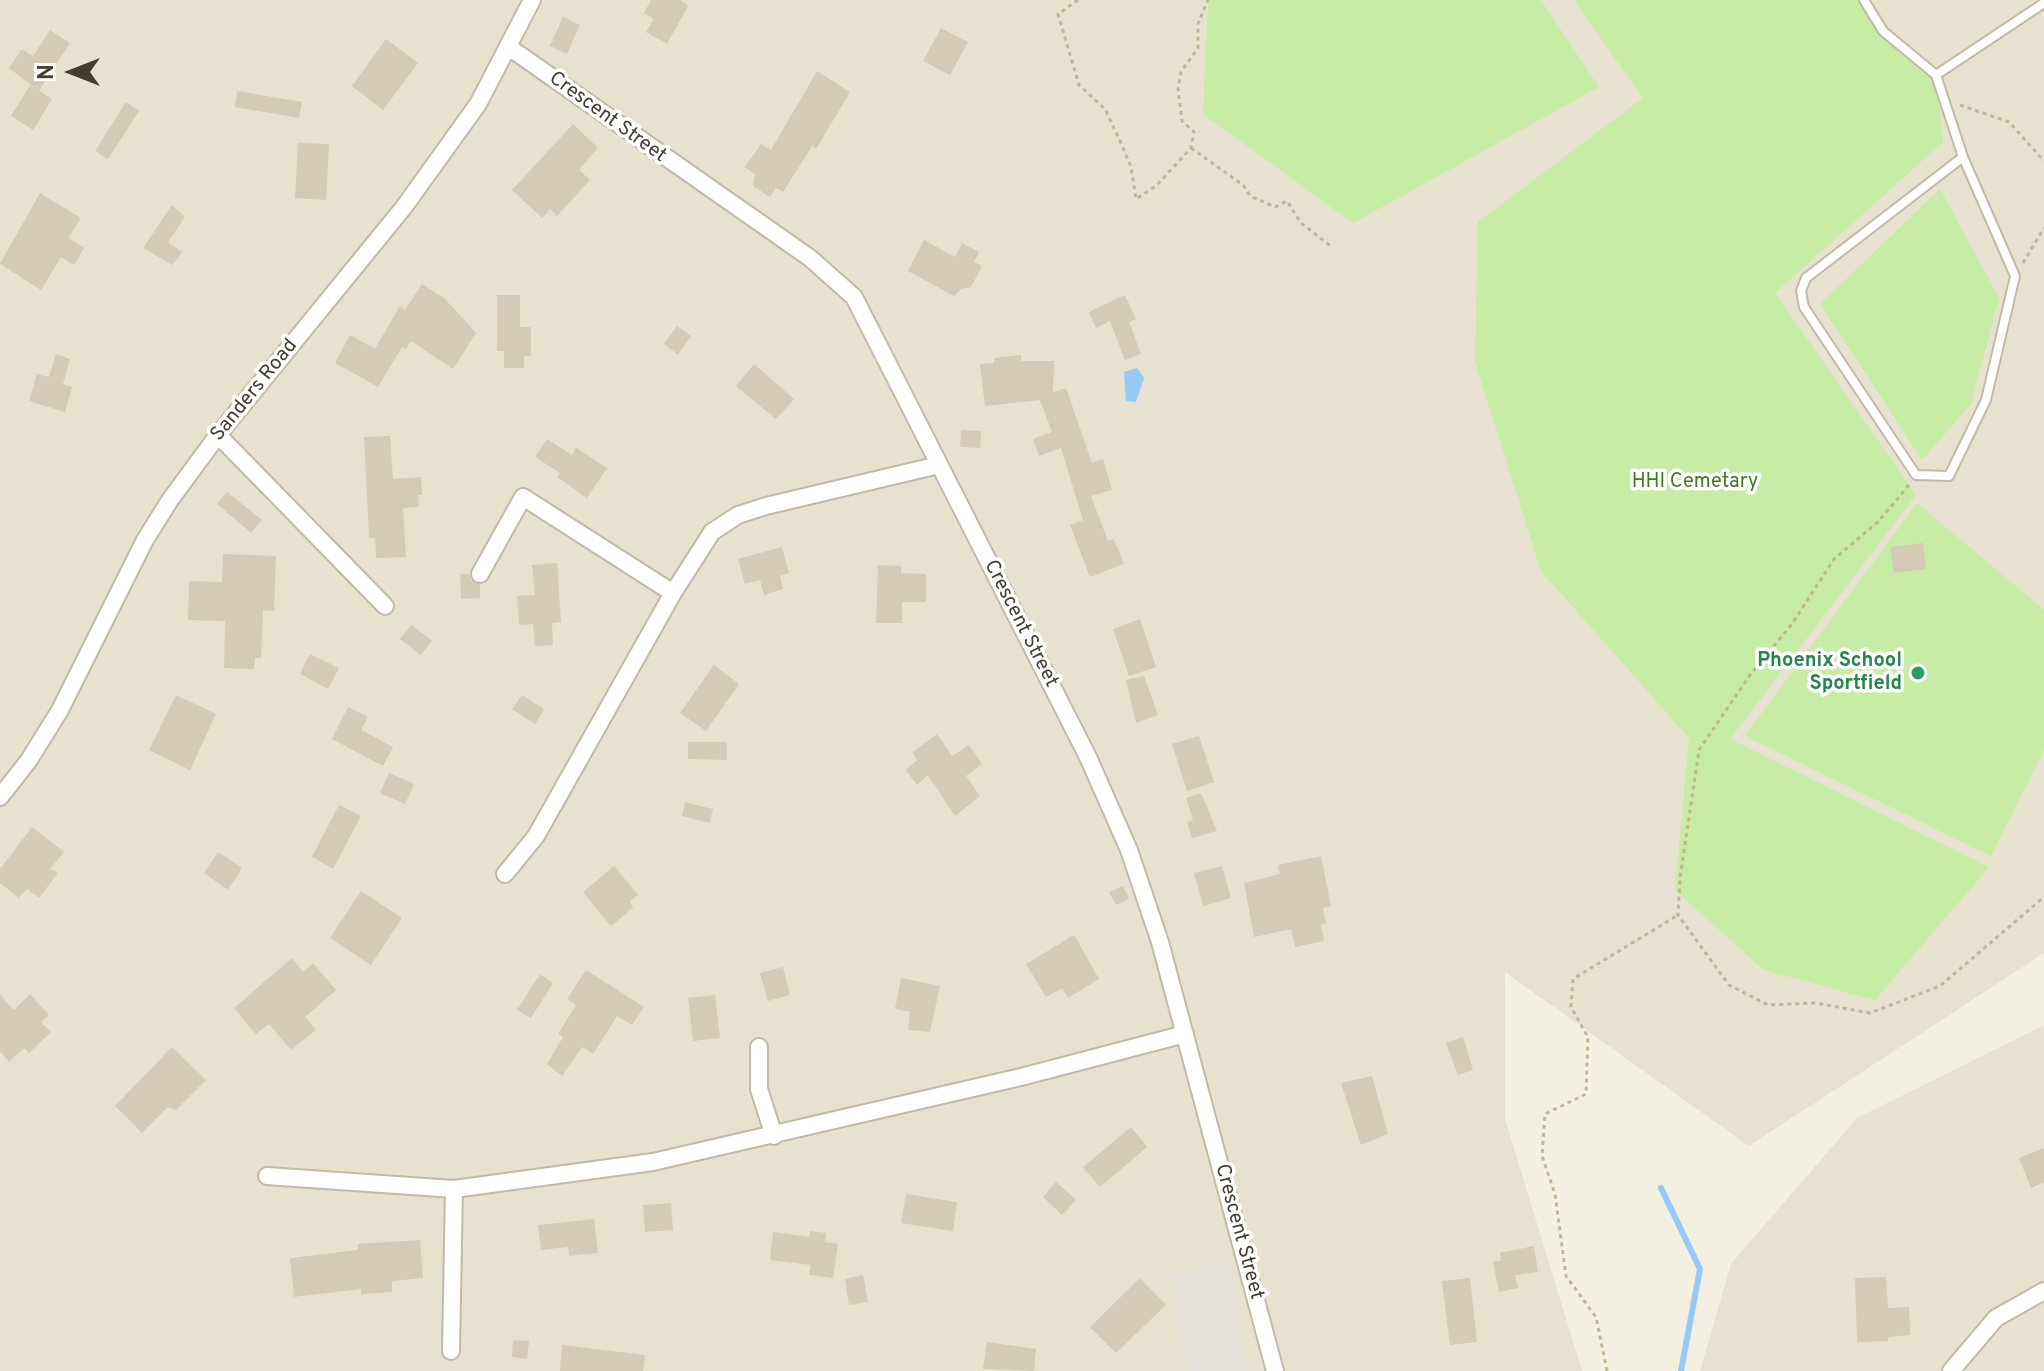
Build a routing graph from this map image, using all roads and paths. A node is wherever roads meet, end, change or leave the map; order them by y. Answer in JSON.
{"nodes":[{"id":1,"x":532,"y":0,"type":"edge"},
{"id":2,"x":1078,"y":0,"type":"edge"},
{"id":3,"x":1208,"y":0,"type":"edge"},
{"id":4,"x":1864,"y":0,"type":"edge"},
{"id":5,"x":2044,"y":3,"type":"edge"},
{"id":6,"x":510,"y":48,"type":"junction"},
{"id":7,"x":1936,"y":75,"type":"junction"},
{"id":8,"x":1943,"y":95,"type":"junction"},
{"id":9,"x":1191,"y":148,"type":"junction"},
{"id":10,"x":1963,"y":157,"type":"junction"},
{"id":11,"x":2044,"y":161,"type":"edge"},
{"id":12,"x":2044,"y":228,"type":"edge"},
{"id":13,"x":1332,"y":247,"type":"dead end"},
{"id":14,"x":2015,"y":276,"type":"junction"},
{"id":15,"x":218,"y":435,"type":"junction"},
{"id":16,"x":939,"y":465,"type":"junction"},
{"id":17,"x":1916,"y":475,"type":"junction"},
{"id":18,"x":480,"y":574,"type":"dead end"},
{"id":19,"x":673,"y":593,"type":"junction"},
{"id":20,"x":385,"y":606,"type":"dead end"},
{"id":21,"x":0,"y":797,"type":"edge"},
{"id":22,"x":505,"y":874,"type":"dead end"},
{"id":23,"x":2044,"y":897,"type":"edge"},
{"id":24,"x":1678,"y":915,"type":"junction"},
{"id":25,"x":1185,"y":1034,"type":"junction"},
{"id":26,"x":759,"y":1047,"type":"dead end"},
{"id":27,"x":774,"y":1136,"type":"junction"},
{"id":28,"x":267,"y":1176,"type":"dead end"},
{"id":29,"x":454,"y":1189,"type":"junction"},
{"id":30,"x":2044,"y":1291,"type":"edge"},
{"id":31,"x":451,"y":1351,"type":"dead end"},
{"id":32,"x":1275,"y":1371,"type":"edge"},
{"id":33,"x":1607,"y":1371,"type":"edge"},
{"id":34,"x":1951,"y":1371,"type":"edge"}],
"edges":[{"from":1,"to":6,"type":"street","name":"Sanders Road"},
{"from":2,"to":9,"type":"path"},
{"from":3,"to":9,"type":"path"},
{"from":4,"to":7,"type":"lane"},
{"from":5,"to":7,"type":"lane"},
{"from":6,"to":15,"type":"street","name":"Sanders Road"},
{"from":6,"to":16,"type":"street","name":"Crescent Street"},
{"from":7,"to":8,"type":"lane"},
{"from":8,"to":10,"type":"lane"},
{"from":8,"to":11,"type":"path"},
{"from":9,"to":13,"type":"path"},
{"from":10,"to":14,"type":"lane"},
{"from":10,"to":17,"type":"lane"},
{"from":12,"to":14,"type":"path"},
{"from":14,"to":17,"type":"lane"},
{"from":15,"to":20,"type":"street"},
{"from":15,"to":21,"type":"street","name":"Sanders Road"},
{"from":16,"to":19,"type":"street"},
{"from":16,"to":25,"type":"street","name":"Crescent Street"},
{"from":17,"to":24,"type":"path"},
{"from":18,"to":19,"type":"street"},
{"from":19,"to":22,"type":"street"},
{"from":23,"to":24,"type":"path"},
{"from":24,"to":33,"type":"path"},
{"from":25,"to":27,"type":"street"},
{"from":25,"to":32,"type":"street","name":"Crescent Street"},
{"from":26,"to":27,"type":"street"},
{"from":27,"to":29,"type":"street"},
{"from":28,"to":29,"type":"street"},
{"from":29,"to":31,"type":"street"},
{"from":30,"to":34,"type":"street"}]}
